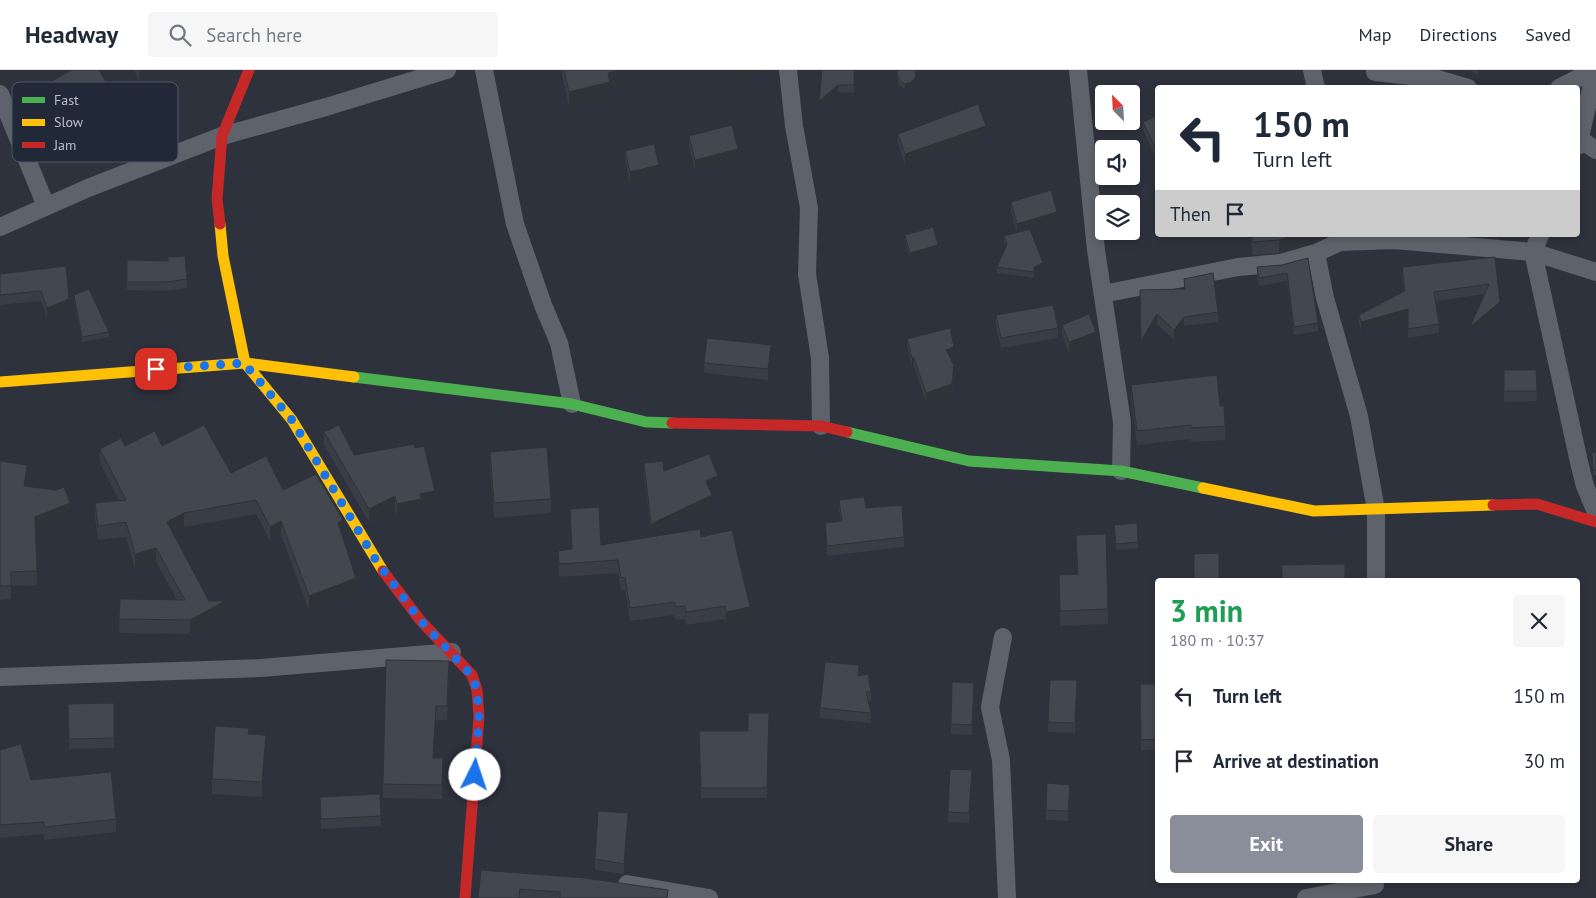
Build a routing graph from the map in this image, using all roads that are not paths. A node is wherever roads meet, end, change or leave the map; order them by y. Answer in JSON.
{"nodes":[{"id":1,"x":249,"y":70,"type":"edge"},
{"id":2,"x":447,"y":70,"type":"edge"},
{"id":3,"x":484,"y":70,"type":"edge"},
{"id":4,"x":788,"y":70,"type":"edge"},
{"id":5,"x":1078,"y":70,"type":"edge"},
{"id":6,"x":1312,"y":70,"type":"edge"},
{"id":7,"x":1594,"y":70,"type":"edge"},
{"id":8,"x":1375,"y":72,"type":"dead end"},
{"id":9,"x":1596,"y":84,"type":"edge"},
{"id":10,"x":1315,"y":85,"type":"edge"},
{"id":11,"x":1458,"y":85,"type":"edge"},
{"id":12,"x":1565,"y":85,"type":"edge"},
{"id":13,"x":0,"y":94,"type":"edge"},
{"id":14,"x":12,"y":123,"type":"edge"},
{"id":15,"x":1580,"y":133,"type":"edge"},
{"id":16,"x":222,"y":136,"type":"junction"},
{"id":17,"x":1580,"y":142,"type":"edge"},
{"id":18,"x":1596,"y":150,"type":"edge"},
{"id":19,"x":178,"y":154,"type":"edge"},
{"id":20,"x":28,"y":162,"type":"edge"},
{"id":21,"x":157,"y":162,"type":"edge"},
{"id":22,"x":46,"y":206,"type":"junction"},
{"id":23,"x":0,"y":227,"type":"edge"},
{"id":24,"x":1539,"y":237,"type":"edge"},
{"id":25,"x":1339,"y":239,"type":"edge"},
{"id":26,"x":1533,"y":252,"type":"junction"},
{"id":27,"x":1316,"y":253,"type":"junction"},
{"id":28,"x":1596,"y":272,"type":"edge"},
{"id":29,"x":1103,"y":294,"type":"junction"},
{"id":30,"x":244,"y":363,"type":"junction"},
{"id":31,"x":0,"y":382,"type":"edge"},
{"id":32,"x":572,"y":404,"type":"junction"},
{"id":33,"x":821,"y":426,"type":"junction"},
{"id":34,"x":1121,"y":471,"type":"junction"},
{"id":35,"x":1376,"y":510,"type":"junction"},
{"id":36,"x":1596,"y":512,"type":"edge"},
{"id":37,"x":1596,"y":522,"type":"edge"},
{"id":38,"x":1376,"y":578,"type":"edge"},
{"id":39,"x":1003,"y":637,"type":"dead end"},
{"id":40,"x":452,"y":652,"type":"junction"},
{"id":41,"x":0,"y":677,"type":"edge"},
{"id":42,"x":611,"y":882,"type":"edge"},
{"id":43,"x":1375,"y":888,"type":"edge"},
{"id":44,"x":465,"y":898,"type":"edge"},
{"id":45,"x":709,"y":898,"type":"edge"},
{"id":46,"x":1007,"y":898,"type":"edge"},
{"id":47,"x":1306,"y":898,"type":"edge"}],
"edges":[{"from":1,"to":16,"type":"street"},
{"from":2,"to":16,"type":"street"},
{"from":3,"to":32,"type":"street"},
{"from":4,"to":33,"type":"street"},
{"from":5,"to":29,"type":"street"},
{"from":6,"to":10,"type":"street"},
{"from":7,"to":12,"type":"street"},
{"from":8,"to":11,"type":"street"},
{"from":9,"to":15,"type":"street"},
{"from":13,"to":14,"type":"street"},
{"from":16,"to":19,"type":"street"},
{"from":16,"to":30,"type":"street"},
{"from":17,"to":18,"type":"street"},
{"from":20,"to":22,"type":"street"},
{"from":21,"to":22,"type":"street"},
{"from":22,"to":23,"type":"street"},
{"from":24,"to":26,"type":"street"},
{"from":25,"to":26,"type":"street"},
{"from":25,"to":27,"type":"street"},
{"from":26,"to":28,"type":"street"},
{"from":26,"to":36,"type":"street"},
{"from":27,"to":29,"type":"street"},
{"from":27,"to":35,"type":"street"},
{"from":29,"to":34,"type":"street"},
{"from":30,"to":31,"type":"street"},
{"from":30,"to":32,"type":"street"},
{"from":30,"to":40,"type":"street"},
{"from":32,"to":33,"type":"street"},
{"from":33,"to":34,"type":"street"},
{"from":34,"to":35,"type":"street"},
{"from":35,"to":37,"type":"street"},
{"from":35,"to":38,"type":"street"},
{"from":39,"to":46,"type":"street"},
{"from":40,"to":41,"type":"street"},
{"from":40,"to":44,"type":"street"},
{"from":42,"to":45,"type":"street"},
{"from":43,"to":47,"type":"street"}]}
